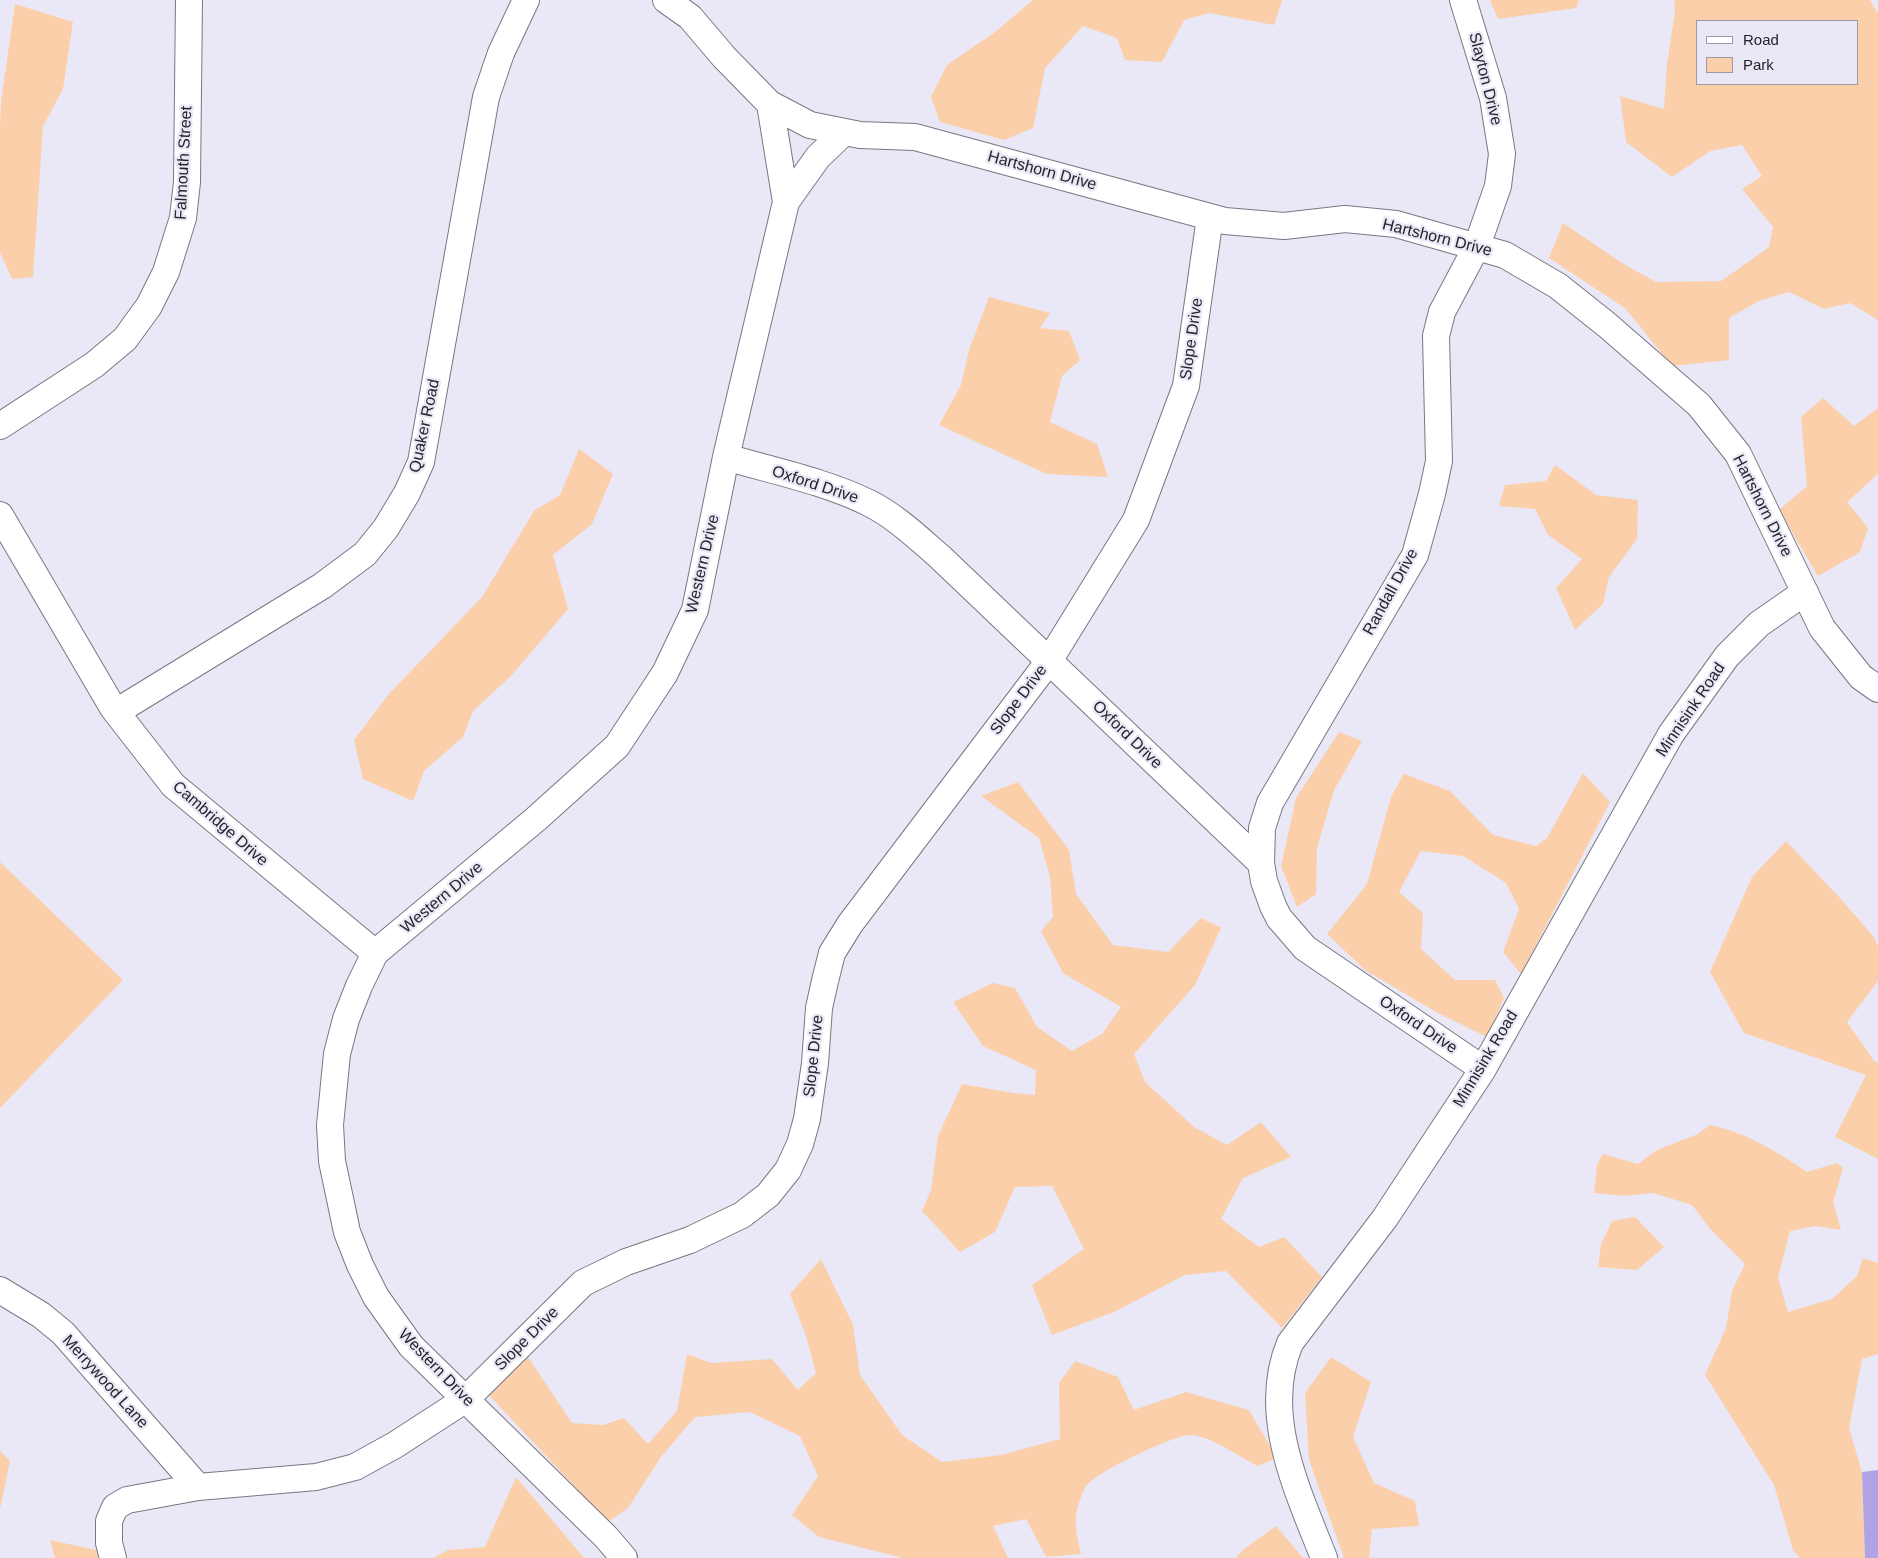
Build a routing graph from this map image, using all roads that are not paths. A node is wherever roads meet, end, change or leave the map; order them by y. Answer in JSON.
{"nodes":[{"id":1,"x":189,"y":0,"type":"edge"},
{"id":2,"x":526,"y":0,"type":"edge"},
{"id":3,"x":666,"y":0,"type":"edge"},
{"id":4,"x":1463,"y":0,"type":"edge"},
{"id":5,"x":770,"y":104,"type":"junction"},
{"id":6,"x":843,"y":133,"type":"junction"},
{"id":7,"x":786,"y":202,"type":"junction"},
{"id":8,"x":1210,"y":217,"type":"junction"},
{"id":9,"x":1477,"y":246,"type":"junction"},
{"id":10,"x":0,"y":426,"type":"edge"},
{"id":11,"x":726,"y":457,"type":"junction"},
{"id":12,"x":0,"y":515,"type":"edge"},
{"id":13,"x":1805,"y":592,"type":"junction"},
{"id":14,"x":1049,"y":661,"type":"junction"},
{"id":15,"x":1878,"y":689,"type":"edge"},
{"id":16,"x":116,"y":712,"type":"junction"},
{"id":17,"x":1261,"y":863,"type":"junction"},
{"id":18,"x":375,"y":954,"type":"junction"},
{"id":19,"x":1483,"y":1068,"type":"junction"},
{"id":20,"x":0,"y":1290,"type":"edge"},
{"id":21,"x":466,"y":1399,"type":"junction"},
{"id":22,"x":198,"y":1487,"type":"junction"},
{"id":23,"x":113,"y":1558,"type":"edge"},
{"id":24,"x":624,"y":1558,"type":"edge"},
{"id":25,"x":1324,"y":1558,"type":"edge"}],
"edges":[{"from":1,"to":10,"type":"street","name":"Falmouth Street"},
{"from":2,"to":16,"type":"street","name":"Quaker Road"},
{"from":3,"to":5,"type":"street","name":"Hartshorn Drive"},
{"from":4,"to":9,"type":"street","name":"Slayton Drive"},
{"from":5,"to":6,"type":"street","name":"Hartshorn Drive"},
{"from":5,"to":7,"type":"street","name":"Western Drive"},
{"from":6,"to":7,"type":"street","name":"Western Drive"},
{"from":6,"to":8,"type":"street","name":"Hartshorn Drive"},
{"from":7,"to":11,"type":"street","name":"Western Drive"},
{"from":8,"to":9,"type":"street","name":"Hartshorn Drive"},
{"from":8,"to":14,"type":"street","name":"Slope Drive"},
{"from":9,"to":13,"type":"street","name":"Hartshorn Drive"},
{"from":9,"to":17,"type":"street","name":"Randall Drive"},
{"from":11,"to":14,"type":"street","name":"Oxford Drive"},
{"from":11,"to":18,"type":"street","name":"Western Drive"},
{"from":12,"to":16,"type":"street","name":"Cambridge Drive"},
{"from":13,"to":15,"type":"street","name":"Hartshorn Drive"},
{"from":13,"to":19,"type":"street","name":"Minnisink Road"},
{"from":14,"to":17,"type":"street","name":"Oxford Drive"},
{"from":14,"to":21,"type":"street","name":"Slope Drive"},
{"from":16,"to":18,"type":"street","name":"Cambridge Drive"},
{"from":17,"to":19,"type":"street","name":"Oxford Drive"},
{"from":18,"to":21,"type":"street","name":"Western Drive"},
{"from":19,"to":25,"type":"street","name":"Minnisink Road"},
{"from":20,"to":22,"type":"street","name":"Merrywood Lane"},
{"from":21,"to":22,"type":"street","name":"Slope Drive"},
{"from":21,"to":24,"type":"street","name":"Western Drive"},
{"from":22,"to":23,"type":"street","name":"Slope Drive"}]}
